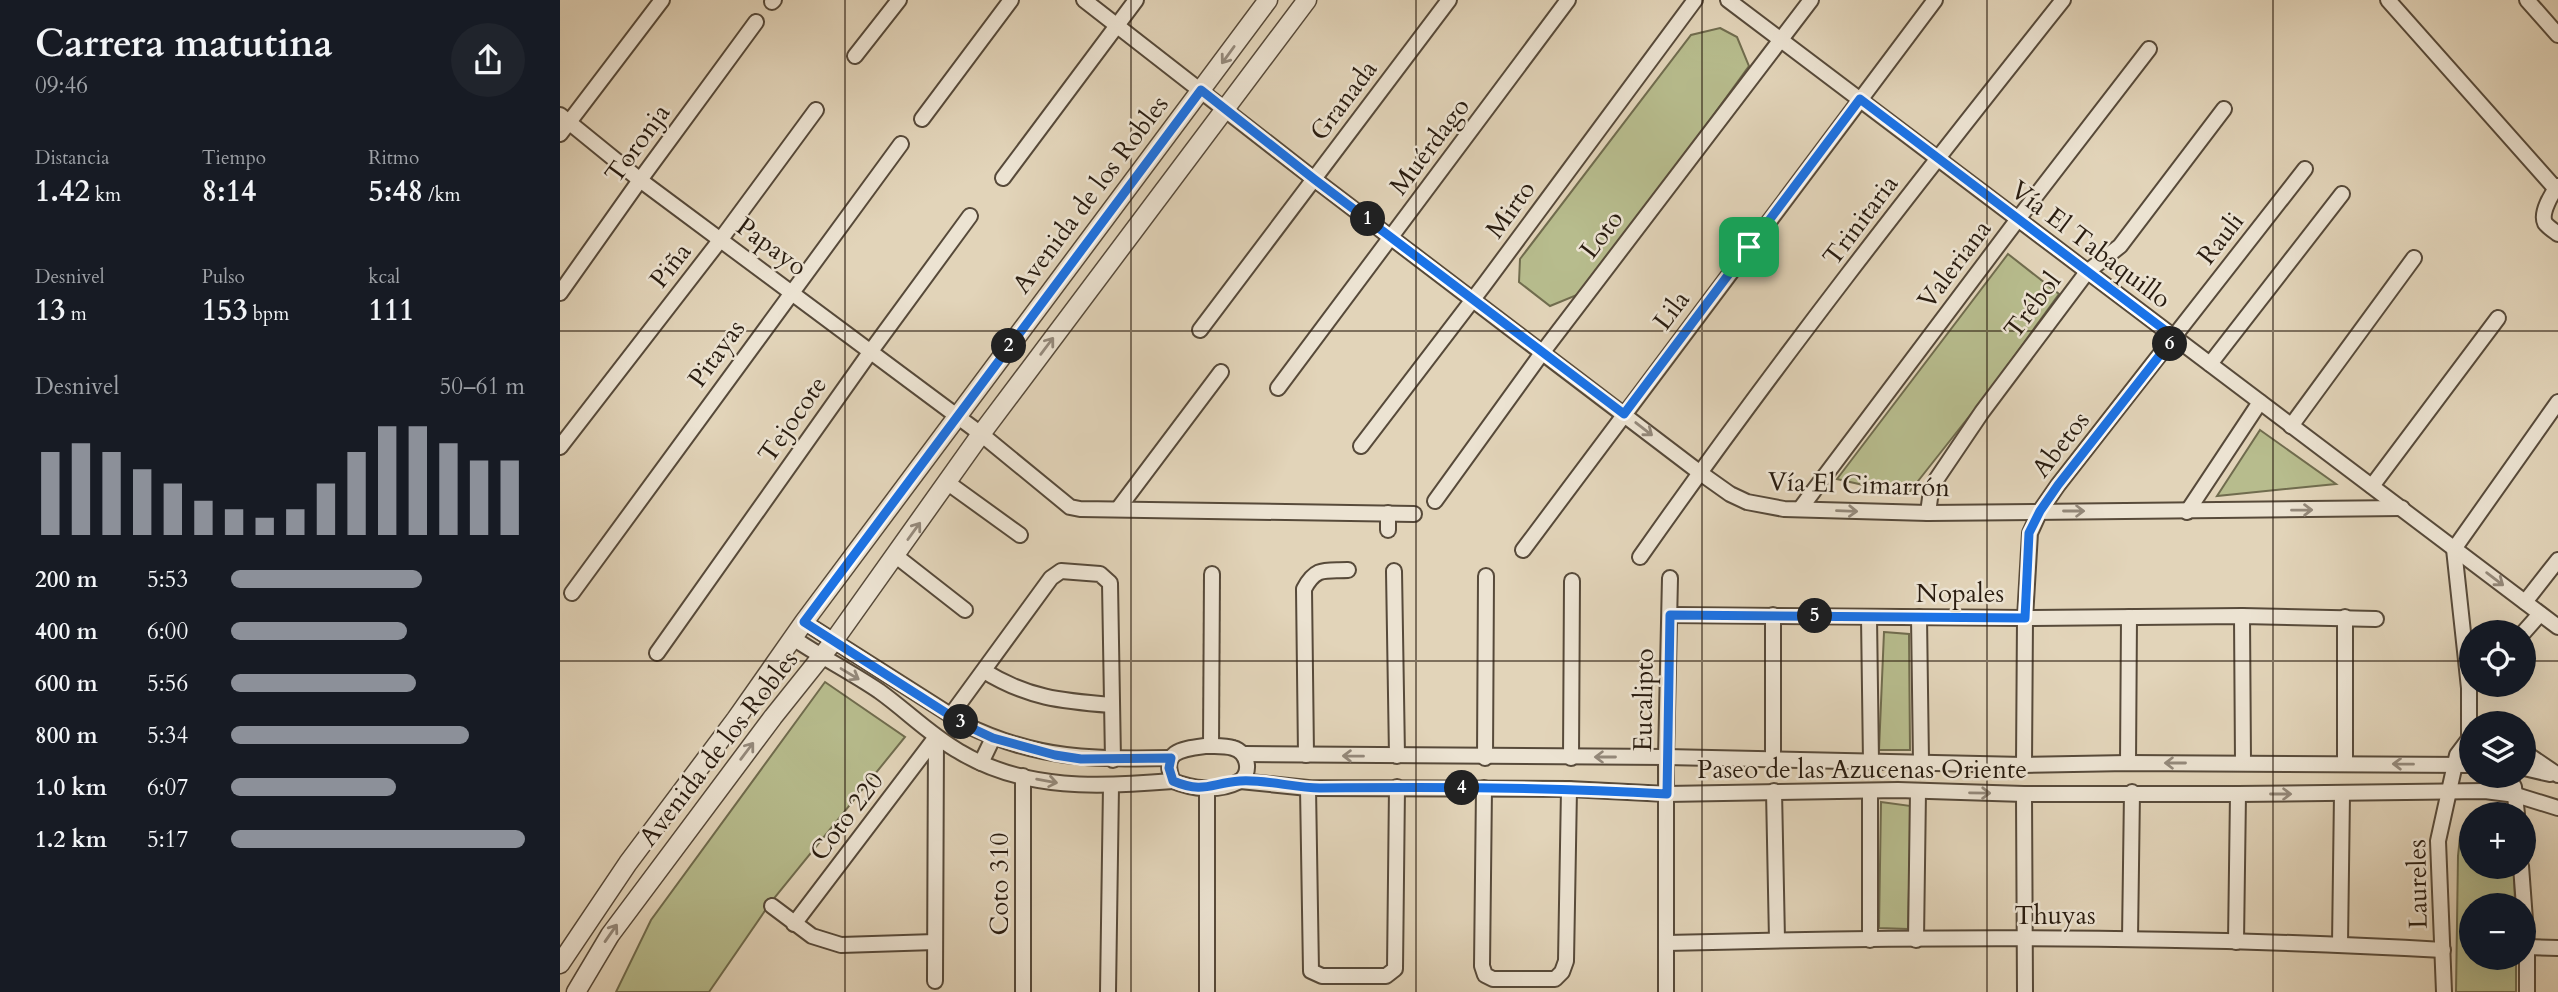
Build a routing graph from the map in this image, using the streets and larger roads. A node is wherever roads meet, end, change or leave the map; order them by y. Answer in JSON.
{"nodes":[{"id":1,"x":662,"y":0,"type":"edge"},
{"id":2,"x":899,"y":0,"type":"edge"},
{"id":3,"x":1011,"y":0,"type":"edge"},
{"id":4,"x":1084,"y":0,"type":"edge"},
{"id":5,"x":1136,"y":0,"type":"edge"},
{"id":6,"x":1268,"y":0,"type":"edge"},
{"id":7,"x":1307,"y":0,"type":"edge"},
{"id":8,"x":1449,"y":0,"type":"edge"},
{"id":9,"x":1569,"y":0,"type":"edge"},
{"id":10,"x":1695,"y":0,"type":"edge"},
{"id":11,"x":1728,"y":0,"type":"edge"},
{"id":12,"x":1811,"y":0,"type":"edge"},
{"id":13,"x":1935,"y":0,"type":"edge"},
{"id":14,"x":2063,"y":0,"type":"edge"},
{"id":15,"x":2388,"y":0,"type":"edge"},
{"id":16,"x":2527,"y":0,"type":"edge"},
{"id":17,"x":756,"y":22,"type":"dead end"},
{"id":18,"x":1116,"y":24,"type":"junction"},
{"id":19,"x":2558,"y":35,"type":"edge"},
{"id":20,"x":1780,"y":40,"type":"junction"},
{"id":21,"x":2149,"y":49,"type":"dead end"},
{"id":22,"x":855,"y":56,"type":"dead end"},
{"id":23,"x":1201,"y":90,"type":"junction"},
{"id":24,"x":1860,"y":99,"type":"junction"},
{"id":25,"x":1225,"y":109,"type":"junction"},
{"id":26,"x":2224,"y":109,"type":"dead end"},
{"id":27,"x":816,"y":110,"type":"dead end"},
{"id":28,"x":922,"y":119,"type":"dead end"},
{"id":29,"x":563,"y":124,"type":"edge"},
{"id":30,"x":901,"y":144,"type":"dead end"},
{"id":31,"x":1938,"y":158,"type":"junction"},
{"id":32,"x":2305,"y":169,"type":"dead end"},
{"id":33,"x":1003,"y":178,"type":"dead end"},
{"id":34,"x":1314,"y":179,"type":"junction"},
{"id":35,"x":640,"y":180,"type":"junction"},
{"id":36,"x":2557,"y":187,"type":"edge"},
{"id":37,"x":2342,"y":194,"type":"dead end"},
{"id":38,"x":971,"y":216,"type":"dead end"},
{"id":39,"x":2018,"y":219,"type":"junction"},
{"id":40,"x":2558,"y":234,"type":"edge"},
{"id":41,"x":1392,"y":237,"type":"junction"},
{"id":42,"x":721,"y":239,"type":"junction"},
{"id":43,"x":2414,"y":258,"type":"dead end"},
{"id":44,"x":2087,"y":272,"type":"junction"},
{"id":45,"x":791,"y":291,"type":"junction"},
{"id":46,"x":560,"y":293,"type":"edge"},
{"id":47,"x":1473,"y":299,"type":"junction"},
{"id":48,"x":2498,"y":318,"type":"dead end"},
{"id":49,"x":1200,"y":330,"type":"dead end"},
{"id":50,"x":2174,"y":337,"type":"junction"},
{"id":51,"x":871,"y":351,"type":"junction"},
{"id":52,"x":1542,"y":353,"type":"junction"},
{"id":53,"x":2210,"y":364,"type":"junction"},
{"id":54,"x":1221,"y":372,"type":"dead end"},
{"id":55,"x":1278,"y":388,"type":"dead end"},
{"id":56,"x":2260,"y":402,"type":"junction"},
{"id":57,"x":2558,"y":402,"type":"edge"},
{"id":58,"x":1624,"y":414,"type":"junction"},
{"id":59,"x":956,"y":416,"type":"junction"},
{"id":60,"x":2291,"y":426,"type":"junction"},
{"id":61,"x":981,"y":434,"type":"junction"},
{"id":62,"x":1361,"y":446,"type":"dead end"},
{"id":63,"x":560,"y":447,"type":"edge"},
{"id":64,"x":1700,"y":472,"type":"junction"},
{"id":65,"x":948,"y":483,"type":"junction"},
{"id":66,"x":2372,"y":486,"type":"junction"},
{"id":67,"x":1434,"y":501,"type":"dead end"},
{"id":68,"x":2402,"y":508,"type":"junction"},
{"id":69,"x":1118,"y":509,"type":"junction"},
{"id":70,"x":1800,"y":509,"type":"junction"},
{"id":71,"x":2040,"y":511,"type":"junction"},
{"id":72,"x":2187,"y":512,"type":"junction"},
{"id":73,"x":1388,"y":513,"type":"junction"},
{"id":74,"x":1928,"y":513,"type":"junction"},
{"id":75,"x":1414,"y":514,"type":"dead end"},
{"id":76,"x":1388,"y":530,"type":"dead end"},
{"id":77,"x":1020,"y":535,"type":"dead end"},
{"id":78,"x":2454,"y":548,"type":"junction"},
{"id":79,"x":1524,"y":550,"type":"dead end"},
{"id":80,"x":895,"y":556,"type":"junction"},
{"id":81,"x":1640,"y":557,"type":"dead end"},
{"id":82,"x":2558,"y":559,"type":"edge"},
{"id":83,"x":1349,"y":570,"type":"dead end"},
{"id":84,"x":1395,"y":571,"type":"dead end"},
{"id":85,"x":1212,"y":574,"type":"dead end"},
{"id":86,"x":1486,"y":576,"type":"dead end"},
{"id":87,"x":1670,"y":578,"type":"dead end"},
{"id":88,"x":1572,"y":581,"type":"dead end"},
{"id":89,"x":572,"y":593,"type":"dead end"},
{"id":90,"x":2525,"y":602,"type":"junction"},
{"id":91,"x":965,"y":610,"type":"dead end"},
{"id":92,"x":2540,"y":614,"type":"junction"},
{"id":93,"x":1670,"y":615,"type":"junction"},
{"id":94,"x":1773,"y":615,"type":"junction"},
{"id":95,"x":2242,"y":616,"type":"junction"},
{"id":96,"x":1870,"y":617,"type":"junction"},
{"id":97,"x":1919,"y":617,"type":"junction"},
{"id":98,"x":2129,"y":617,"type":"junction"},
{"id":99,"x":2345,"y":617,"type":"junction"},
{"id":100,"x":2025,"y":618,"type":"junction"},
{"id":101,"x":2376,"y":619,"type":"dead end"},
{"id":102,"x":2463,"y":620,"type":"edge"},
{"id":103,"x":2535,"y":620,"type":"edge"},
{"id":104,"x":804,"y":622,"type":"junction"},
{"id":105,"x":2558,"y":627,"type":"edge"},
{"id":106,"x":793,"y":638,"type":"junction"},
{"id":107,"x":833,"y":642,"type":"junction"},
{"id":108,"x":657,"y":653,"type":"dead end"},
{"id":109,"x":821,"y":657,"type":"junction"},
{"id":110,"x":984,"y":671,"type":"junction"},
{"id":111,"x":1111,"y":705,"type":"junction"},
{"id":112,"x":951,"y":715,"type":"junction"},
{"id":113,"x":936,"y":737,"type":"junction"},
{"id":114,"x":993,"y":738,"type":"junction"},
{"id":115,"x":1211,"y":746,"type":"junction"},
{"id":116,"x":2459,"y":753,"type":"edge"},
{"id":117,"x":1244,"y":754,"type":"junction"},
{"id":118,"x":1306,"y":755,"type":"junction"},
{"id":119,"x":1397,"y":756,"type":"junction"},
{"id":120,"x":1666,"y":757,"type":"junction"},
{"id":121,"x":1171,"y":758,"type":"junction"},
{"id":122,"x":1485,"y":758,"type":"junction"},
{"id":123,"x":1571,"y":758,"type":"junction"},
{"id":124,"x":1113,"y":760,"type":"junction"},
{"id":125,"x":1773,"y":760,"type":"junction"},
{"id":126,"x":2536,"y":760,"type":"edge"},
{"id":127,"x":1871,"y":762,"type":"junction"},
{"id":128,"x":1921,"y":762,"type":"junction"},
{"id":129,"x":981,"y":763,"type":"junction"},
{"id":130,"x":2127,"y":763,"type":"junction"},
{"id":131,"x":2243,"y":763,"type":"junction"},
{"id":132,"x":2345,"y":763,"type":"junction"},
{"id":133,"x":2024,"y":765,"type":"junction"},
{"id":134,"x":2455,"y":765,"type":"junction"},
{"id":135,"x":2459,"y":765,"type":"edge"},
{"id":136,"x":2536,"y":771,"type":"edge"},
{"id":137,"x":1023,"y":776,"type":"junction"},
{"id":138,"x":2558,"y":776,"type":"edge"},
{"id":139,"x":1173,"y":781,"type":"junction"},
{"id":140,"x":1240,"y":781,"type":"junction"},
{"id":141,"x":1111,"y":786,"type":"junction"},
{"id":142,"x":1397,"y":787,"type":"junction"},
{"id":143,"x":1207,"y":788,"type":"junction"},
{"id":144,"x":1308,"y":788,"type":"junction"},
{"id":145,"x":1484,"y":788,"type":"junction"},
{"id":146,"x":2513,"y":788,"type":"edge"},
{"id":147,"x":1569,"y":789,"type":"junction"},
{"id":148,"x":1870,"y":791,"type":"junction"},
{"id":149,"x":1919,"y":791,"type":"junction"},
{"id":150,"x":2448,"y":791,"type":"junction"},
{"id":151,"x":1774,"y":792,"type":"junction"},
{"id":152,"x":2132,"y":792,"type":"junction"},
{"id":153,"x":2024,"y":793,"type":"junction"},
{"id":154,"x":1667,"y":794,"type":"junction"},
{"id":155,"x":2238,"y":794,"type":"junction"},
{"id":156,"x":2342,"y":794,"type":"junction"},
{"id":157,"x":2516,"y":795,"type":"junction"},
{"id":158,"x":2516,"y":802,"type":"edge"},
{"id":159,"x":2558,"y":808,"type":"edge"},
{"id":160,"x":772,"y":906,"type":"dead end"},
{"id":161,"x":794,"y":924,"type":"junction"},
{"id":162,"x":2026,"y":939,"type":"junction"},
{"id":163,"x":2130,"y":939,"type":"junction"},
{"id":164,"x":1777,"y":940,"type":"junction"},
{"id":165,"x":1870,"y":940,"type":"junction"},
{"id":166,"x":1916,"y":940,"type":"junction"},
{"id":167,"x":935,"y":942,"type":"junction"},
{"id":168,"x":2236,"y":942,"type":"junction"},
{"id":169,"x":1666,"y":943,"type":"junction"},
{"id":170,"x":2340,"y":944,"type":"junction"},
{"id":171,"x":2536,"y":947,"type":"edge"},
{"id":172,"x":2558,"y":948,"type":"edge"},
{"id":173,"x":2443,"y":950,"type":"junction"},
{"id":174,"x":563,"y":952,"type":"edge"},
{"id":175,"x":2527,"y":970,"type":"edge"},
{"id":176,"x":935,"y":981,"type":"dead end"},
{"id":177,"x":576,"y":992,"type":"edge"},
{"id":178,"x":1023,"y":992,"type":"edge"},
{"id":179,"x":1108,"y":992,"type":"edge"},
{"id":180,"x":1207,"y":992,"type":"edge"},
{"id":181,"x":1666,"y":992,"type":"edge"},
{"id":182,"x":2025,"y":992,"type":"edge"},
{"id":183,"x":2444,"y":992,"type":"edge"},
{"id":184,"x":2527,"y":992,"type":"edge"}],
"edges":[{"from":1,"to":29,"type":"street"},
{"from":2,"to":22,"type":"street"},
{"from":3,"to":28,"type":"street"},
{"from":4,"to":18,"type":"street","name":"Vía El Cimarrón"},
{"from":5,"to":18,"type":"street"},
{"from":6,"to":23,"type":"street","name":"Avenida de los Robles","one_way":true},
{"from":7,"to":25,"type":"street","name":"Avenida de los Robles"},
{"from":8,"to":34,"type":"street","name":"Granada"},
{"from":9,"to":41,"type":"street","name":"Muérdago"},
{"from":10,"to":47,"type":"street","name":"Mirto"},
{"from":11,"to":20,"type":"street","name":"Vía El Tabaquillo"},
{"from":12,"to":20,"type":"street","name":"Loto"},
{"from":13,"to":24,"type":"street","name":"Lila"},
{"from":14,"to":31,"type":"street","name":"Trinitaria"},
{"from":15,"to":36,"type":"street"},
{"from":16,"to":19,"type":"street"},
{"from":17,"to":35,"type":"street","name":"Toronja"},
{"from":18,"to":23,"type":"street","name":"Vía El Cimarrón"},
{"from":18,"to":33,"type":"street"},
{"from":20,"to":24,"type":"street","name":"Vía El Tabaquillo"},
{"from":20,"to":52,"type":"street","name":"Loto"},
{"from":21,"to":39,"type":"street","name":"Valeriana"},
{"from":23,"to":25,"type":"street","name":"Vía El Cimarrón"},
{"from":23,"to":59,"type":"street","name":"Avenida de los Robles"},
{"from":24,"to":31,"type":"street","name":"Vía El Tabaquillo"},
{"from":24,"to":58,"type":"street","name":"Lila"},
{"from":25,"to":34,"type":"street","name":"Vía El Cimarrón"},
{"from":61,"to":25,"type":"street","name":"Avenida de los Robles","one_way":true},
{"from":26,"to":44,"type":"street","name":"Trébol"},
{"from":27,"to":42,"type":"street","name":"Piña"},
{"from":29,"to":35,"type":"street","name":"Papayo"},
{"from":30,"to":45,"type":"street","name":"Pitayas"},
{"from":31,"to":39,"type":"street","name":"Vía El Tabaquillo"},
{"from":31,"to":64,"type":"street","name":"Trinitaria"},
{"from":32,"to":50,"type":"street","name":"Rauli"},
{"from":34,"to":41,"type":"street","name":"Vía El Cimarrón"},
{"from":34,"to":49,"type":"street","name":"Granada"},
{"from":35,"to":42,"type":"street","name":"Papayo"},
{"from":35,"to":46,"type":"street","name":"Toronja"},
{"from":36,"to":40,"type":"street"},
{"from":37,"to":53,"type":"street"},
{"from":38,"to":51,"type":"street","name":"Tejocote"},
{"from":39,"to":44,"type":"street","name":"Vía El Tabaquillo"},
{"from":39,"to":70,"type":"street","name":"Valeriana"},
{"from":41,"to":47,"type":"street","name":"Vía El Cimarrón"},
{"from":41,"to":55,"type":"street","name":"Muérdago"},
{"from":42,"to":45,"type":"street","name":"Papayo"},
{"from":42,"to":63,"type":"street","name":"Piña"},
{"from":43,"to":60,"type":"street"},
{"from":44,"to":50,"type":"street","name":"Vía El Tabaquillo"},
{"from":44,"to":74,"type":"street","name":"Trébol"},
{"from":45,"to":51,"type":"street","name":"Papayo"},
{"from":45,"to":89,"type":"street","name":"Pitayas"},
{"from":47,"to":52,"type":"street","name":"Vía El Cimarrón"},
{"from":47,"to":62,"type":"street","name":"Mirto"},
{"from":48,"to":66,"type":"street"},
{"from":50,"to":53,"type":"street","name":"Vía El Tabaquillo"},
{"from":50,"to":71,"type":"street","name":"Abetos"},
{"from":51,"to":59,"type":"street","name":"Papayo"},
{"from":51,"to":108,"type":"street","name":"Tejocote"},
{"from":52,"to":58,"type":"street","name":"Vía El Cimarrón"},
{"from":52,"to":67,"type":"street","name":"Loto"},
{"from":53,"to":56,"type":"street","name":"Vía El Tabaquillo"},
{"from":54,"to":69,"type":"street"},
{"from":56,"to":60,"type":"street","name":"Vía El Tabaquillo"},
{"from":56,"to":72,"type":"street"},
{"from":57,"to":78,"type":"street"},
{"from":58,"to":64,"type":"street","name":"Vía El Cimarrón","one_way":true},
{"from":58,"to":79,"type":"street","name":"Lila"},
{"from":59,"to":61,"type":"street","name":"Papayo"},
{"from":59,"to":104,"type":"street","name":"Avenida de los Robles"},
{"from":60,"to":66,"type":"street","name":"Vía El Tabaquillo"},
{"from":61,"to":65,"type":"street","name":"Avenida de los Robles"},
{"from":61,"to":69,"type":"street","name":"Papayo"},
{"from":64,"to":70,"type":"street","name":"Vía El Cimarrón"},
{"from":64,"to":81,"type":"street","name":"Trinitaria"},
{"from":65,"to":77,"type":"street"},
{"from":80,"to":65,"type":"street","name":"Avenida de los Robles","one_way":true},
{"from":66,"to":68,"type":"street","name":"Vía El Tabaquillo"},
{"from":72,"to":68,"type":"street","name":"Vía El Cimarrón","one_way":true},
{"from":68,"to":78,"type":"street","name":"Vía El Tabaquillo"},
{"from":69,"to":73,"type":"street","name":"Papayo"},
{"from":70,"to":74,"type":"street","name":"Vía El Cimarrón","one_way":true},
{"from":71,"to":72,"type":"street","name":"Vía El Cimarrón","one_way":true},
{"from":71,"to":74,"type":"street","name":"Vía El Cimarrón"},
{"from":71,"to":100,"type":"street","name":"Abetos"},
{"from":73,"to":75,"type":"street","name":"Papayo"},
{"from":73,"to":76,"type":"street"},
{"from":78,"to":90,"type":"street","name":"Vía El Tabaquillo","one_way":true},
{"from":78,"to":102,"type":"street","name":"Laureles"},
{"from":80,"to":91,"type":"street"},
{"from":80,"to":107,"type":"street","name":"Avenida de los Robles"},
{"from":82,"to":90,"type":"street"},
{"from":83,"to":118,"type":"street"},
{"from":84,"to":119,"type":"street"},
{"from":85,"to":115,"type":"street"},
{"from":86,"to":122,"type":"street"},
{"from":87,"to":93,"type":"street","name":"Eucalipto"},
{"from":88,"to":123,"type":"street"},
{"from":90,"to":92,"type":"street","name":"Vía El Tabaquillo"},
{"from":92,"to":103,"type":"street"},
{"from":92,"to":105,"type":"street","name":"Vía El Tabaquillo"},
{"from":93,"to":94,"type":"street","name":"Nopales"},
{"from":93,"to":120,"type":"street","name":"Eucalipto"},
{"from":94,"to":96,"type":"street","name":"Nopales"},
{"from":94,"to":125,"type":"street"},
{"from":95,"to":98,"type":"street","name":"Nopales"},
{"from":95,"to":99,"type":"street","name":"Nopales"},
{"from":95,"to":131,"type":"street"},
{"from":96,"to":97,"type":"street","name":"Nopales"},
{"from":96,"to":127,"type":"street"},
{"from":97,"to":100,"type":"street","name":"Nopales"},
{"from":97,"to":128,"type":"street"},
{"from":98,"to":100,"type":"street","name":"Nopales"},
{"from":98,"to":130,"type":"street"},
{"from":99,"to":101,"type":"street","name":"Nopales"},
{"from":99,"to":132,"type":"street"},
{"from":100,"to":133,"type":"street","name":"Abetos"},
{"from":104,"to":106,"type":"street","name":"Avenida de los Robles"},
{"from":104,"to":107,"type":"street"},
{"from":106,"to":109,"type":"street"},
{"from":106,"to":174,"type":"street","name":"Avenida de los Robles"},
{"from":107,"to":109,"type":"street","name":"Avenida de los Robles"},
{"from":107,"to":112,"type":"street"},
{"from":109,"to":113,"type":"street","one_way":true},
{"from":177,"to":109,"type":"street","name":"Avenida de los Robles","one_way":true},
{"from":110,"to":111,"type":"street"},
{"from":110,"to":111,"type":"street"},
{"from":110,"to":112,"type":"street"},
{"from":111,"to":124,"type":"street"},
{"from":112,"to":114,"type":"street"},
{"from":113,"to":129,"type":"street"},
{"from":113,"to":161,"type":"street","name":"Coto 220"},
{"from":113,"to":167,"type":"street"},
{"from":114,"to":124,"type":"street"},
{"from":114,"to":129,"type":"street"},
{"from":115,"to":117,"type":"street","name":"Paseo de las Azucenas Oriente"},
{"from":115,"to":121,"type":"street"},
{"from":116,"to":134,"type":"street","name":"Laureles"},
{"from":117,"to":118,"type":"street","name":"Paseo de las Azucenas Oriente"},
{"from":117,"to":140,"type":"street"},
{"from":119,"to":118,"type":"street","name":"Paseo de las Azucenas Oriente","one_way":true},
{"from":119,"to":122,"type":"street","name":"Paseo de las Azucenas Oriente"},
{"from":120,"to":123,"type":"street","name":"Paseo de las Azucenas Oriente","one_way":true},
{"from":120,"to":125,"type":"street","name":"Paseo de las Azucenas Oriente"},
{"from":120,"to":154,"type":"street","name":"Eucalipto"},
{"from":121,"to":124,"type":"street"},
{"from":121,"to":139,"type":"street"},
{"from":122,"to":123,"type":"street","name":"Paseo de las Azucenas Oriente"},
{"from":125,"to":127,"type":"street","name":"Paseo de las Azucenas Oriente"},
{"from":126,"to":138,"type":"street"},
{"from":127,"to":128,"type":"street","name":"Paseo de las Azucenas Oriente"},
{"from":128,"to":133,"type":"street","name":"Paseo de las Azucenas Oriente"},
{"from":129,"to":137,"type":"street"},
{"from":131,"to":130,"type":"street","name":"Paseo de las Azucenas Oriente","one_way":true},
{"from":130,"to":133,"type":"street","name":"Paseo de las Azucenas Oriente"},
{"from":131,"to":132,"type":"street","name":"Paseo de las Azucenas Oriente"},
{"from":134,"to":132,"type":"street","name":"Paseo de las Azucenas Oriente","one_way":true},
{"from":134,"to":135,"type":"street","name":"Paseo de las Azucenas Oriente"},
{"from":134,"to":150,"type":"street","name":"Laureles"},
{"from":136,"to":138,"type":"street"},
{"from":137,"to":141,"type":"street","one_way":true},
{"from":137,"to":178,"type":"street","name":"Coto 310"},
{"from":139,"to":141,"type":"street"},
{"from":139,"to":143,"type":"street"},
{"from":140,"to":143,"type":"street","name":"Paseo de las Azucenas Oriente"},
{"from":140,"to":144,"type":"street","name":"Paseo de las Azucenas Oriente"},
{"from":141,"to":179,"type":"street"},
{"from":142,"to":144,"type":"street","name":"Paseo de las Azucenas Oriente"},
{"from":142,"to":144,"type":"street"},
{"from":142,"to":145,"type":"street","name":"Paseo de las Azucenas Oriente"},
{"from":143,"to":180,"type":"street"},
{"from":145,"to":147,"type":"street","name":"Paseo de las Azucenas Oriente"},
{"from":145,"to":147,"type":"street"},
{"from":146,"to":157,"type":"street"},
{"from":147,"to":154,"type":"street","name":"Paseo de las Azucenas Oriente"},
{"from":148,"to":149,"type":"street","name":"Paseo de las Azucenas Oriente"},
{"from":148,"to":151,"type":"street","name":"Paseo de las Azucenas Oriente"},
{"from":148,"to":165,"type":"street"},
{"from":149,"to":153,"type":"street","name":"Paseo de las Azucenas Oriente","one_way":true},
{"from":149,"to":166,"type":"street"},
{"from":150,"to":156,"type":"street","name":"Paseo de las Azucenas Oriente"},
{"from":150,"to":157,"type":"street","name":"Paseo de las Azucenas Oriente"},
{"from":150,"to":173,"type":"street","name":"Laureles"},
{"from":151,"to":154,"type":"street","name":"Paseo de las Azucenas Oriente"},
{"from":151,"to":164,"type":"street"},
{"from":152,"to":153,"type":"street","name":"Paseo de las Azucenas Oriente"},
{"from":152,"to":155,"type":"street","name":"Paseo de las Azucenas Oriente"},
{"from":152,"to":163,"type":"street"},
{"from":153,"to":162,"type":"street"},
{"from":154,"to":169,"type":"street","name":"Eucalipto"},
{"from":155,"to":156,"type":"street","name":"Paseo de las Azucenas Oriente","one_way":true},
{"from":155,"to":168,"type":"street"},
{"from":156,"to":170,"type":"street"},
{"from":157,"to":158,"type":"street"},
{"from":157,"to":159,"type":"street","name":"Paseo de las Azucenas Oriente"},
{"from":160,"to":161,"type":"street"},
{"from":161,"to":167,"type":"street"},
{"from":162,"to":163,"type":"street","name":"Thuyas"},
{"from":162,"to":166,"type":"street","name":"Thuyas"},
{"from":162,"to":182,"type":"street"},
{"from":163,"to":168,"type":"street","name":"Thuyas"},
{"from":164,"to":165,"type":"street","name":"Thuyas"},
{"from":164,"to":169,"type":"street","name":"Thuyas"},
{"from":165,"to":166,"type":"street","name":"Thuyas"},
{"from":167,"to":176,"type":"street"},
{"from":168,"to":170,"type":"street","name":"Thuyas"},
{"from":169,"to":181,"type":"street","name":"Eucalipto"},
{"from":170,"to":173,"type":"street","name":"Thuyas"},
{"from":171,"to":172,"type":"street"},
{"from":173,"to":183,"type":"street","name":"Laureles"},
{"from":175,"to":184,"type":"street"}]}
